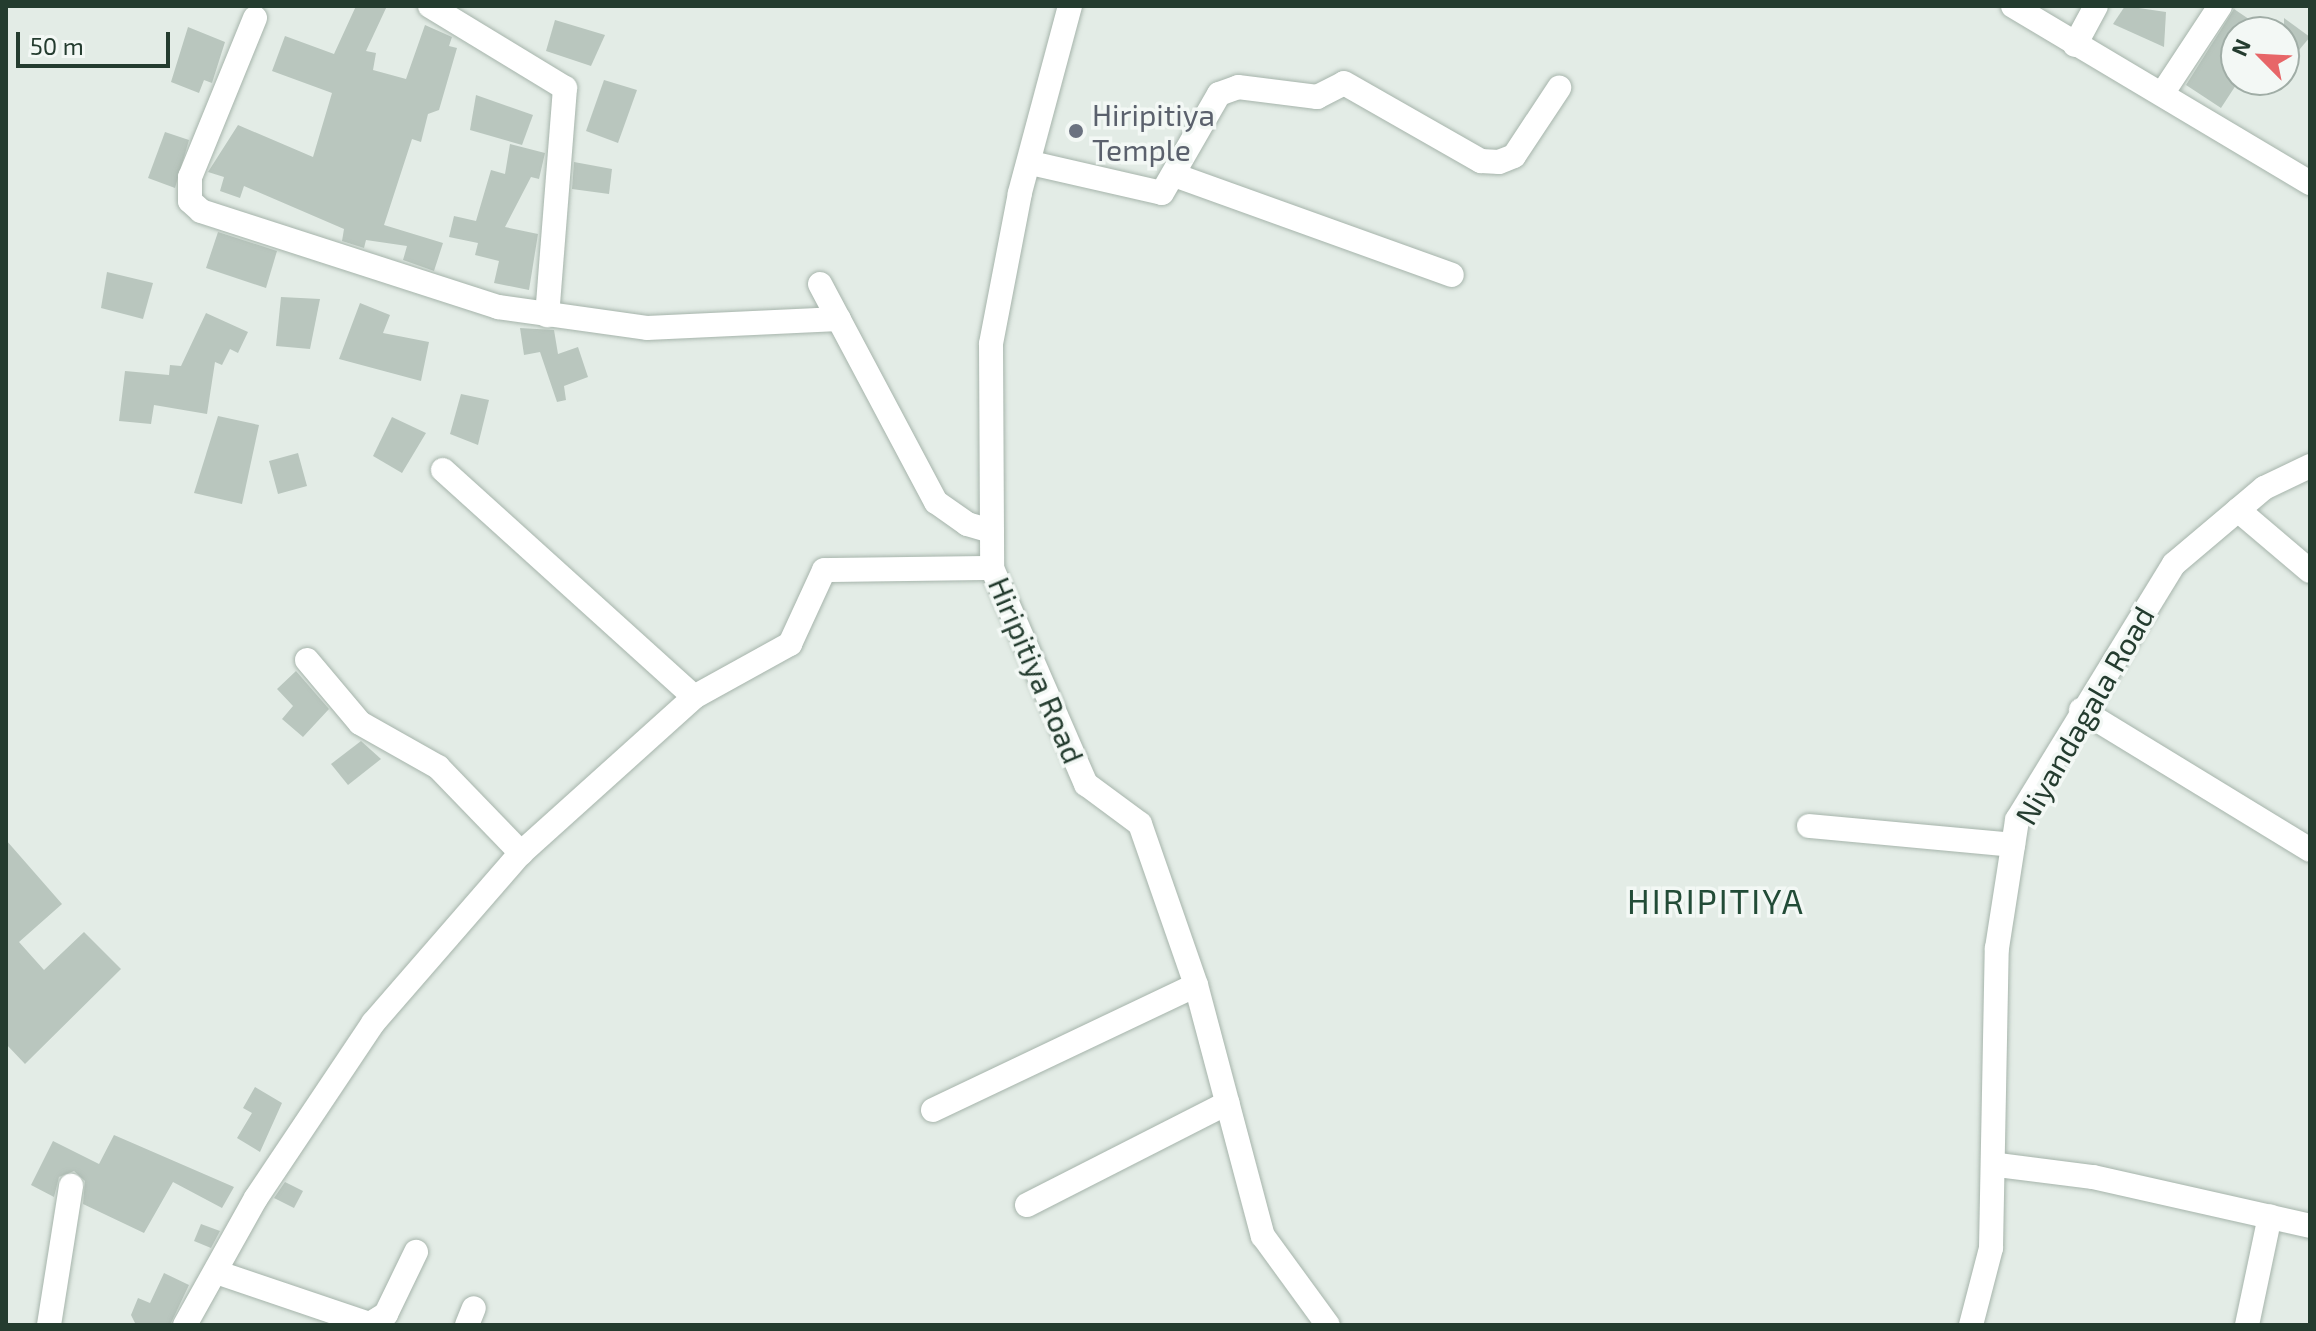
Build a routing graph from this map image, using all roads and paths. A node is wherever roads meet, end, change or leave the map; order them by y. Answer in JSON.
{"nodes":[{"id":1,"x":430,"y":6,"type":"edge"},
{"id":2,"x":1070,"y":6,"type":"edge"},
{"id":3,"x":2013,"y":6,"type":"edge"},
{"id":4,"x":2096,"y":6,"type":"edge"},
{"id":5,"x":2220,"y":6,"type":"edge"},
{"id":6,"x":255,"y":18,"type":"dead end"},
{"id":7,"x":2075,"y":45,"type":"junction"},
{"id":8,"x":1559,"y":88,"type":"dead end"},
{"id":9,"x":2162,"y":94,"type":"junction"},
{"id":10,"x":1031,"y":163,"type":"junction"},
{"id":11,"x":1177,"y":176,"type":"junction"},
{"id":12,"x":2310,"y":183,"type":"edge"},
{"id":13,"x":1452,"y":275,"type":"dead end"},
{"id":14,"x":820,"y":284,"type":"dead end"},
{"id":15,"x":547,"y":315,"type":"junction"},
{"id":16,"x":839,"y":319,"type":"junction"},
{"id":17,"x":2310,"y":466,"type":"edge"},
{"id":18,"x":443,"y":470,"type":"dead end"},
{"id":19,"x":2238,"y":510,"type":"junction"},
{"id":20,"x":992,"y":531,"type":"junction"},
{"id":21,"x":992,"y":568,"type":"junction"},
{"id":22,"x":2310,"y":571,"type":"edge"},
{"id":23,"x":307,"y":660,"type":"dead end"},
{"id":24,"x":694,"y":697,"type":"junction"},
{"id":25,"x":2081,"y":710,"type":"junction"},
{"id":26,"x":1809,"y":826,"type":"dead end"},
{"id":27,"x":2013,"y":845,"type":"junction"},
{"id":28,"x":2310,"y":850,"type":"edge"},
{"id":29,"x":521,"y":853,"type":"junction"},
{"id":30,"x":1196,"y":985,"type":"junction"},
{"id":31,"x":1227,"y":1103,"type":"junction"},
{"id":32,"x":933,"y":1110,"type":"dead end"},
{"id":33,"x":1998,"y":1165,"type":"junction"},
{"id":34,"x":71,"y":1186,"type":"dead end"},
{"id":35,"x":1027,"y":1205,"type":"dead end"},
{"id":36,"x":2270,"y":1216,"type":"junction"},
{"id":37,"x":2310,"y":1226,"type":"edge"},
{"id":38,"x":416,"y":1252,"type":"dead end"},
{"id":39,"x":216,"y":1272,"type":"junction"},
{"id":40,"x":49,"y":1325,"type":"edge"},
{"id":41,"x":185,"y":1325,"type":"edge"},
{"id":42,"x":1328,"y":1325,"type":"edge"},
{"id":43,"x":1971,"y":1325,"type":"edge"},
{"id":44,"x":2247,"y":1325,"type":"edge"}],
"edges":[{"from":1,"to":15,"type":"street"},
{"from":2,"to":10,"type":"street","name":"Hiripitiya Road"},
{"from":3,"to":7,"type":"street"},
{"from":4,"to":7,"type":"street"},
{"from":5,"to":9,"type":"street"},
{"from":6,"to":15,"type":"street"},
{"from":7,"to":9,"type":"street"},
{"from":8,"to":11,"type":"street"},
{"from":9,"to":12,"type":"street"},
{"from":10,"to":11,"type":"street"},
{"from":10,"to":20,"type":"street","name":"Hiripitiya Road"},
{"from":11,"to":13,"type":"street"},
{"from":14,"to":16,"type":"street"},
{"from":15,"to":16,"type":"street"},
{"from":16,"to":20,"type":"street"},
{"from":17,"to":19,"type":"street","name":"Niyandagala Road"},
{"from":18,"to":24,"type":"street"},
{"from":19,"to":22,"type":"street"},
{"from":19,"to":25,"type":"street","name":"Niyandagala Road"},
{"from":20,"to":21,"type":"street","name":"Hiripitiya Road"},
{"from":21,"to":24,"type":"street"},
{"from":21,"to":30,"type":"street","name":"Hiripitiya Road"},
{"from":23,"to":29,"type":"street"},
{"from":24,"to":29,"type":"street"},
{"from":25,"to":27,"type":"street","name":"Niyandagala Road"},
{"from":25,"to":28,"type":"street"},
{"from":26,"to":27,"type":"street"},
{"from":27,"to":33,"type":"street","name":"Niyandagala Road"},
{"from":29,"to":39,"type":"street"},
{"from":30,"to":31,"type":"street","name":"Hiripitiya Road"},
{"from":30,"to":32,"type":"street"},
{"from":31,"to":35,"type":"street"},
{"from":31,"to":42,"type":"street","name":"Hiripitiya Road"},
{"from":33,"to":36,"type":"street"},
{"from":33,"to":43,"type":"street","name":"Niyandagala Road"},
{"from":34,"to":40,"type":"street"},
{"from":36,"to":37,"type":"street"},
{"from":36,"to":44,"type":"street"},
{"from":38,"to":39,"type":"street"},
{"from":39,"to":41,"type":"street"}]}
